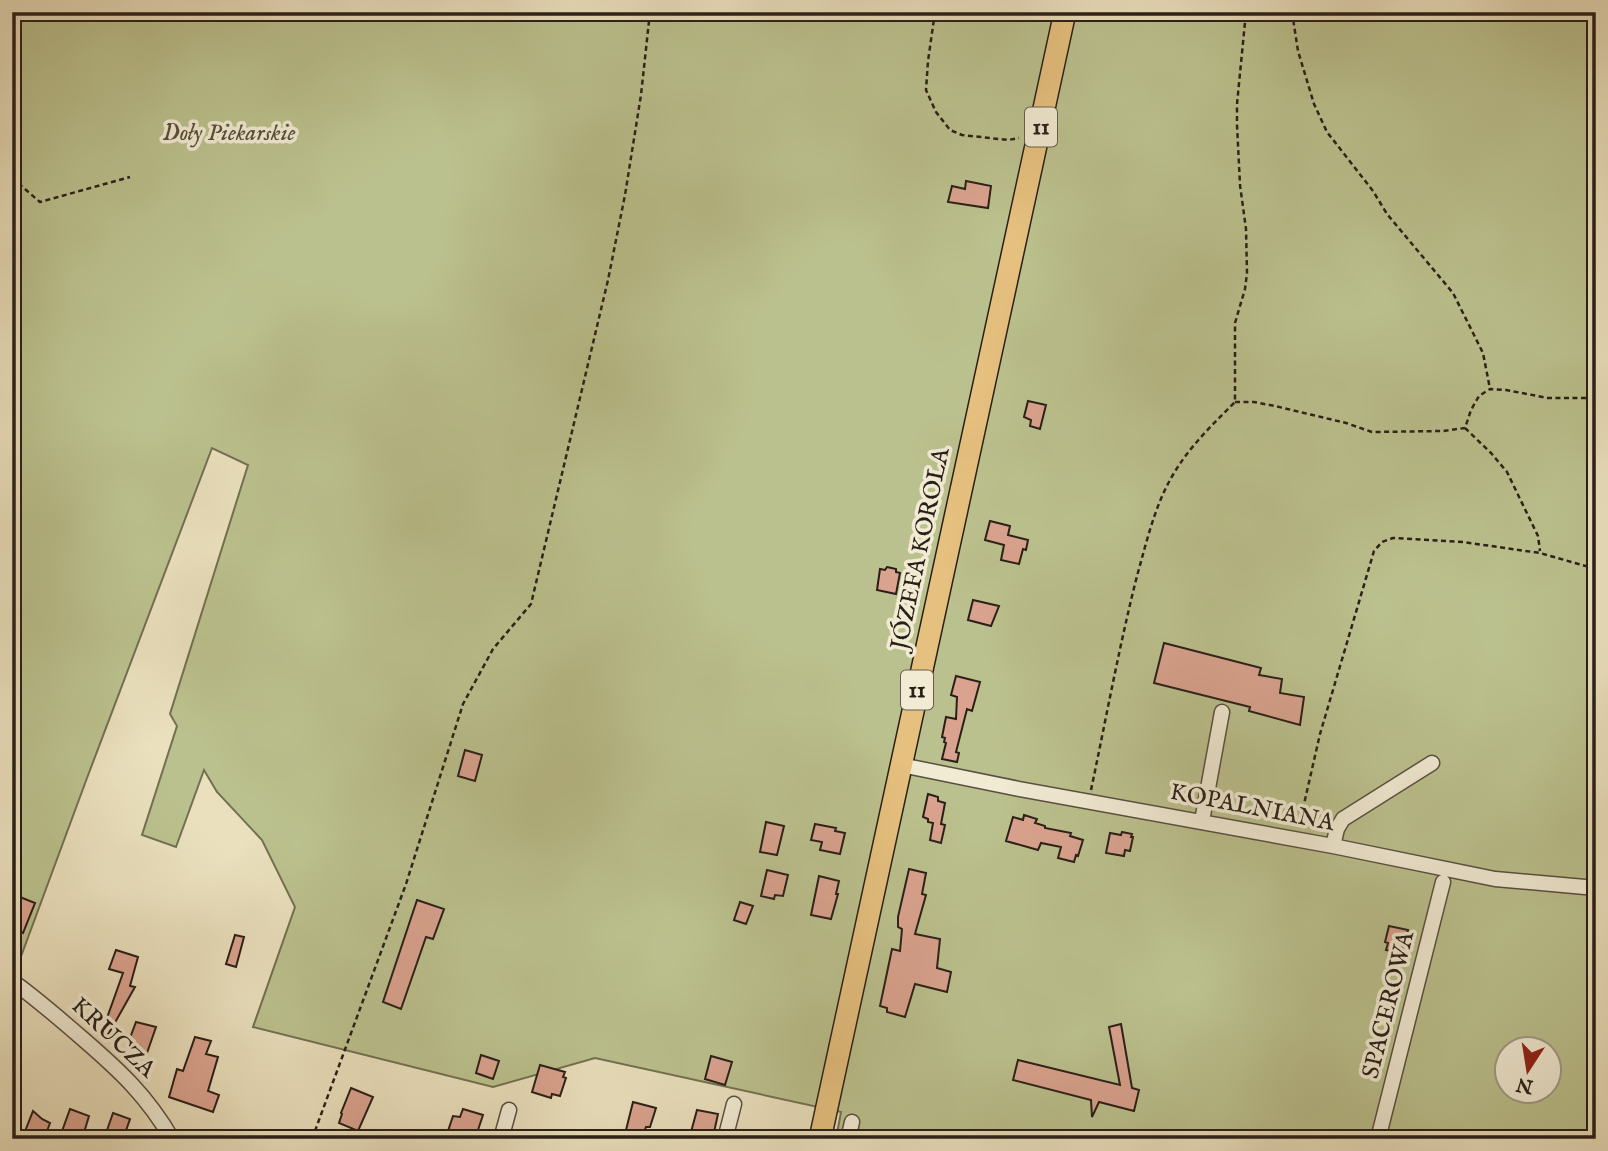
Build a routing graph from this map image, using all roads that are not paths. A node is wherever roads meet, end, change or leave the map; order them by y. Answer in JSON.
{"nodes":[{"id":1,"x":1065,"y":12,"type":"edge"},
{"id":2,"x":1222,"y":712,"type":"dead end"},
{"id":3,"x":1432,"y":763,"type":"dead end"},
{"id":4,"x":901,"y":765,"type":"junction"},
{"id":5,"x":1202,"y":821,"type":"junction"},
{"id":6,"x":1333,"y":846,"type":"junction"},
{"id":7,"x":1443,"y":882,"type":"dead end"},
{"id":8,"x":1596,"y":887,"type":"edge"},
{"id":9,"x":12,"y":981,"type":"edge"},
{"id":10,"x":734,"y":1104,"type":"dead end"},
{"id":11,"x":509,"y":1110,"type":"dead end"},
{"id":12,"x":852,"y":1122,"type":"dead end"},
{"id":13,"x":172,"y":1139,"type":"edge"},
{"id":14,"x":501,"y":1139,"type":"edge"},
{"id":15,"x":725,"y":1139,"type":"edge"},
{"id":16,"x":820,"y":1139,"type":"edge"},
{"id":17,"x":848,"y":1139,"type":"edge"},
{"id":18,"x":1378,"y":1139,"type":"edge"}],
"edges":[{"from":1,"to":4,"type":"highway","name":"JÓZEFA KOROLA","number":"11"},
{"from":2,"to":5,"type":"street"},
{"from":3,"to":6,"type":"street"},
{"from":4,"to":5,"type":"street","name":"KOPALNIANA"},
{"from":4,"to":16,"type":"highway","name":"JÓZEFA KOROLA","number":"11"},
{"from":5,"to":6,"type":"street","name":"KOPALNIANA"},
{"from":6,"to":8,"type":"street","name":"KOPALNIANA"},
{"from":7,"to":18,"type":"street","name":"SPACEROWA"},
{"from":9,"to":13,"type":"street","name":"KRUCZA"},
{"from":10,"to":15,"type":"street"},
{"from":11,"to":14,"type":"street"},
{"from":12,"to":17,"type":"street"}]}
